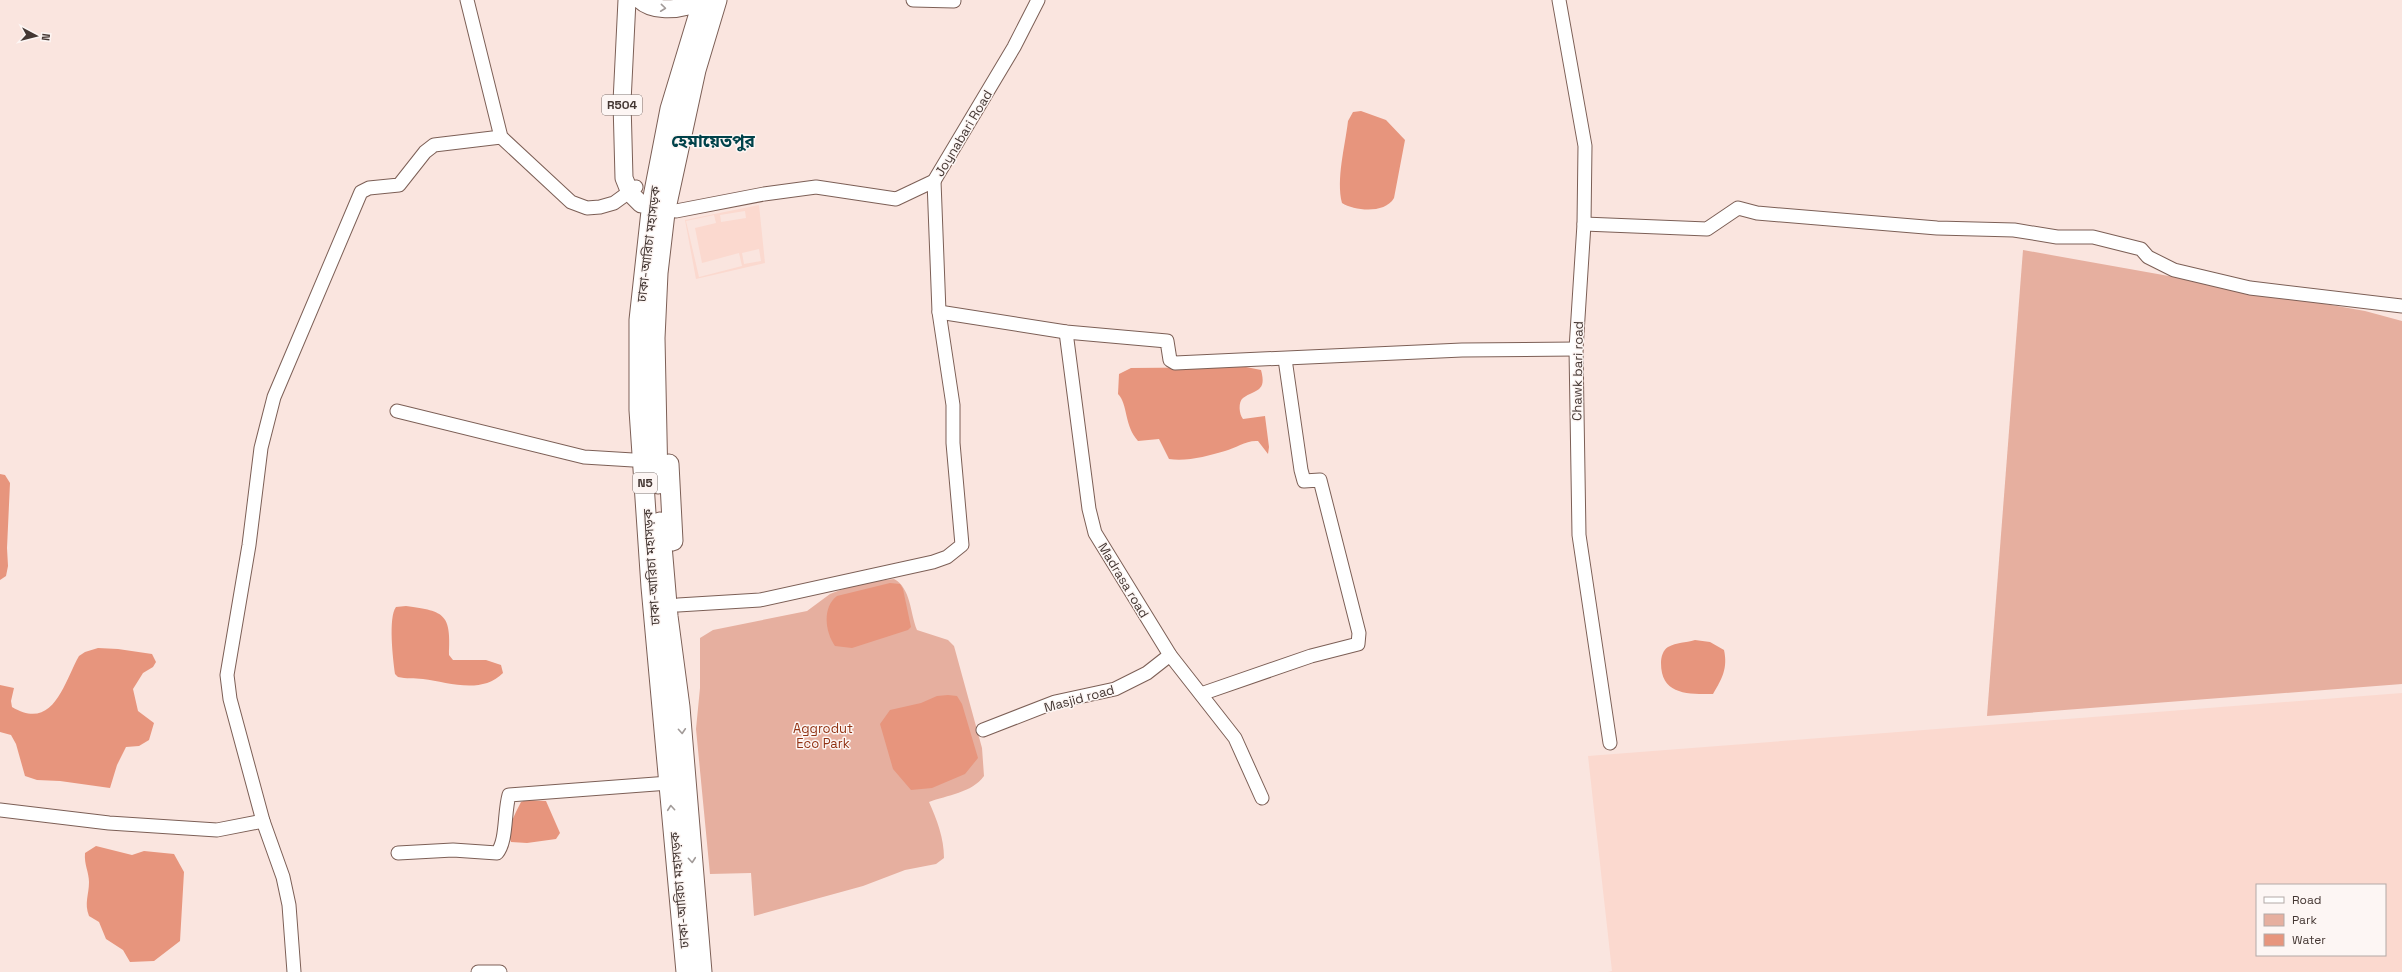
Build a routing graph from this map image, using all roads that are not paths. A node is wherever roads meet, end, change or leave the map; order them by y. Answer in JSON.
{"nodes":[{"id":1,"x":467,"y":0,"type":"edge"},
{"id":2,"x":627,"y":0,"type":"edge"},
{"id":3,"x":635,"y":0,"type":"edge"},
{"id":4,"x":640,"y":0,"type":"edge"},
{"id":5,"x":717,"y":0,"type":"edge"},
{"id":6,"x":729,"y":0,"type":"edge"},
{"id":7,"x":913,"y":0,"type":"edge"},
{"id":8,"x":1038,"y":0,"type":"edge"},
{"id":9,"x":1559,"y":0,"type":"edge"},
{"id":10,"x":954,"y":1,"type":"dead end"},
{"id":11,"x":694,"y":2,"type":"edge"},
{"id":12,"x":501,"y":136,"type":"junction"},
{"id":13,"x":934,"y":181,"type":"junction"},
{"id":14,"x":637,"y":194,"type":"junction"},
{"id":15,"x":676,"y":211,"type":"junction"},
{"id":16,"x":1584,"y":224,"type":"junction"},
{"id":17,"x":2402,"y":306,"type":"edge"},
{"id":18,"x":939,"y":312,"type":"junction"},
{"id":19,"x":1066,"y":332,"type":"junction"},
{"id":20,"x":1576,"y":349,"type":"junction"},
{"id":21,"x":1285,"y":358,"type":"junction"},
{"id":22,"x":397,"y":411,"type":"dead end"},
{"id":23,"x":633,"y":460,"type":"junction"},
{"id":24,"x":678,"y":605,"type":"junction"},
{"id":25,"x":1170,"y":655,"type":"junction"},
{"id":26,"x":1201,"y":694,"type":"junction"},
{"id":27,"x":671,"y":709,"type":"junction"},
{"id":28,"x":983,"y":730,"type":"dead end"},
{"id":29,"x":1610,"y":743,"type":"dead end"},
{"id":30,"x":669,"y":783,"type":"junction"},
{"id":31,"x":1262,"y":798,"type":"dead end"},
{"id":32,"x":0,"y":810,"type":"edge"},
{"id":33,"x":263,"y":821,"type":"junction"},
{"id":34,"x":398,"y":852,"type":"dead end"},
{"id":35,"x":294,"y":972,"type":"edge"},
{"id":36,"x":478,"y":972,"type":"edge"},
{"id":37,"x":500,"y":972,"type":"edge"},
{"id":38,"x":686,"y":972,"type":"edge"},
{"id":39,"x":702,"y":972,"type":"edge"}],
"edges":[{"from":1,"to":12,"type":"street"},
{"from":2,"to":14,"type":"main road","number":"R504"},
{"from":3,"to":14,"type":"main road","number":"R504"},
{"from":4,"to":11,"type":"main road","one_way":true},
{"from":5,"to":27,"type":"highway","name":"ঢাকা-আরিচা মহাসড়ক","number":"N5"},
{"from":6,"to":15,"type":"highway"},
{"from":7,"to":10,"type":"street"},
{"from":8,"to":13,"type":"street","name":"Joynabari Road"},
{"from":9,"to":16,"type":"street","name":"Chawk bari road"},
{"from":11,"to":14,"type":"highway"},
{"from":11,"to":27,"type":"highway","name":"ঢাকা-আরিচা মহাসড়ক","number":"N5"},
{"from":12,"to":14,"type":"street"},
{"from":12,"to":33,"type":"street"},
{"from":13,"to":15,"type":"street","name":"Joynabari Road"},
{"from":13,"to":18,"type":"street"},
{"from":14,"to":23,"type":"highway"},
{"from":15,"to":24,"type":"highway"},
{"from":16,"to":17,"type":"street"},
{"from":16,"to":20,"type":"street","name":"Chawk bari road"},
{"from":18,"to":19,"type":"street"},
{"from":18,"to":24,"type":"street"},
{"from":19,"to":21,"type":"street"},
{"from":19,"to":25,"type":"street","name":"Madrasa road"},
{"from":20,"to":21,"type":"street"},
{"from":20,"to":29,"type":"street","name":"Chawk bari road"},
{"from":21,"to":26,"type":"street"},
{"from":22,"to":23,"type":"street"},
{"from":23,"to":27,"type":"highway"},
{"from":24,"to":27,"type":"highway"},
{"from":25,"to":26,"type":"street","name":"Madrasa road"},
{"from":25,"to":28,"type":"street","name":"Masjid road"},
{"from":26,"to":31,"type":"street","name":"Madrasa road"},
{"from":27,"to":30,"type":"highway","name":"ঢাকা-আরিচা মহাসড়ক","number":"N5"},
{"from":27,"to":39,"type":"highway","name":"ঢাকা-আরিচা মহাসড়ক","number":"N5","one_way":true},
{"from":30,"to":34,"type":"street"},
{"from":38,"to":30,"type":"highway","name":"ঢাকা-আরিচা মহাসড়ক","number":"N5","one_way":true},
{"from":32,"to":33,"type":"street"},
{"from":33,"to":35,"type":"street"},
{"from":36,"to":37,"type":"street"}]}
